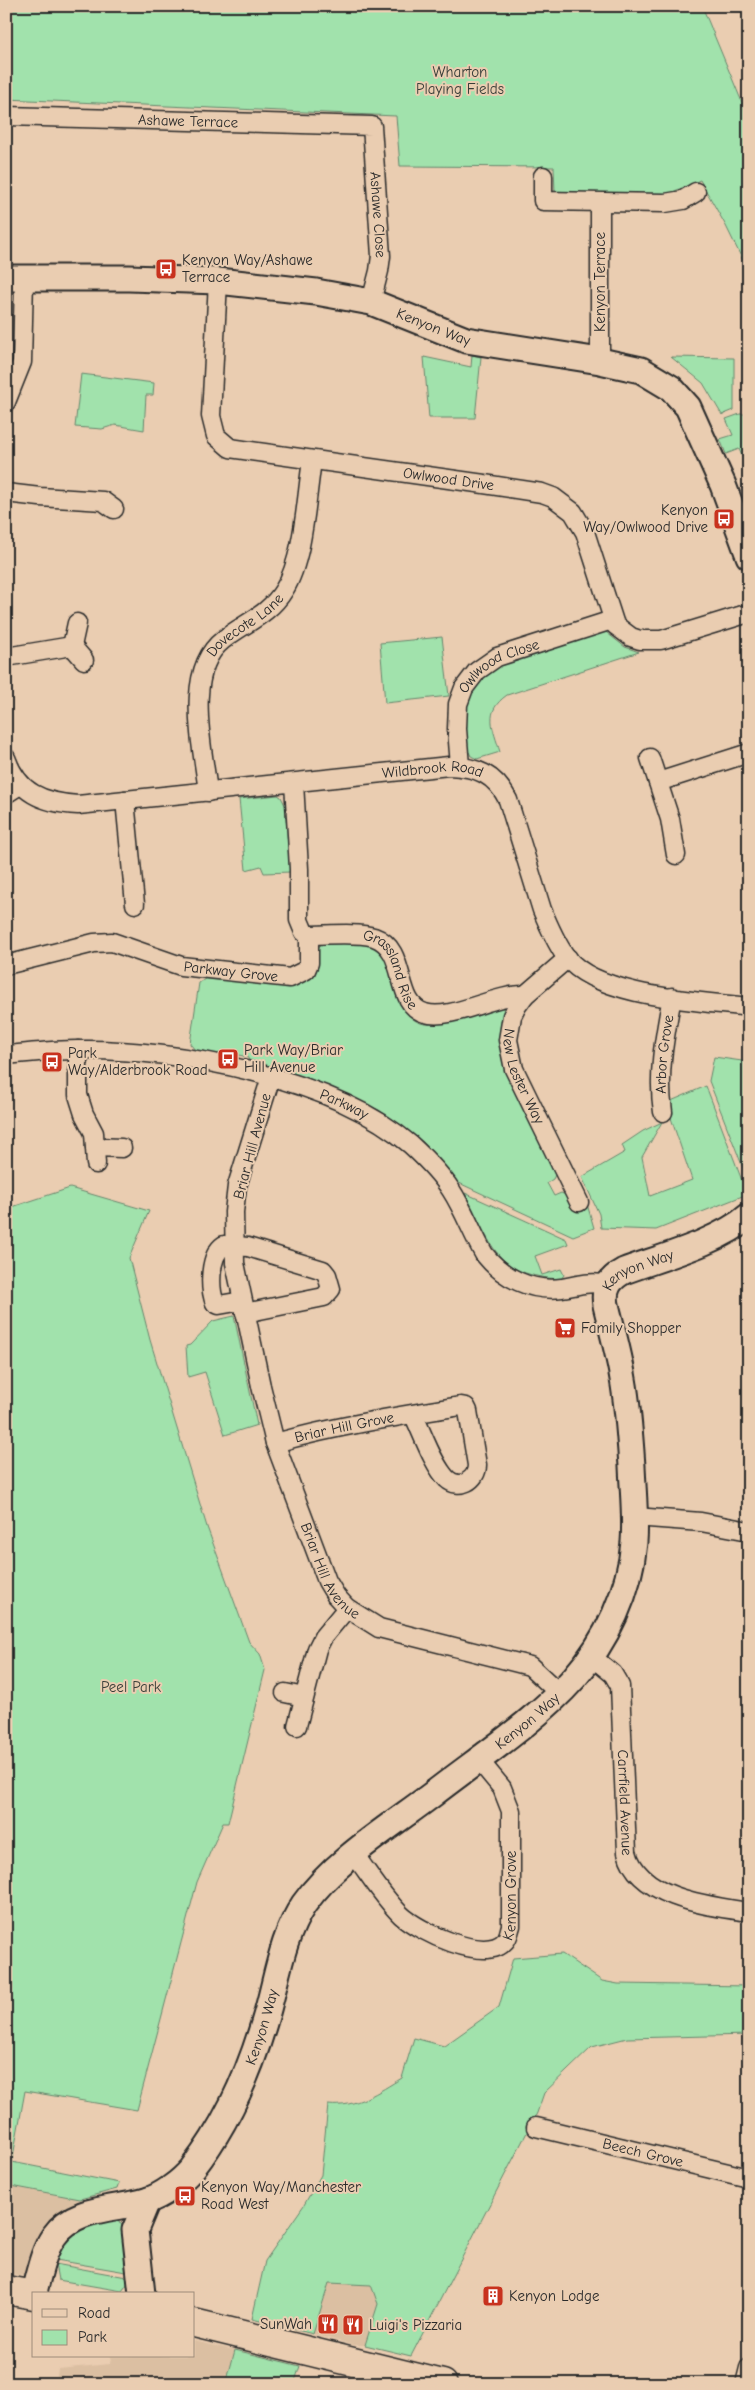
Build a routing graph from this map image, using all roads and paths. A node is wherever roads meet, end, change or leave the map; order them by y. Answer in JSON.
{"nodes":[{"id":1,"x":6,"y":116,"type":"edge"},
{"id":2,"x":372,"y":126,"type":"joint"},
{"id":3,"x":543,"y":176,"type":"dead end"},
{"id":4,"x":696,"y":192,"type":"dead end"},
{"id":5,"x":600,"y":202,"type":"junction"},
{"id":6,"x":15,"y":278,"type":"edge"},
{"id":7,"x":218,"y":281,"type":"junction"},
{"id":8,"x":371,"y":302,"type":"junction"},
{"id":9,"x":600,"y":360,"type":"junction"},
{"id":10,"x":6,"y":402,"type":"edge"},
{"id":11,"x":312,"y":461,"type":"junction"},
{"id":12,"x":6,"y":493,"type":"edge"},
{"id":13,"x":111,"y":499,"type":"dead end"},
{"id":14,"x":749,"y":556,"type":"edge"},
{"id":15,"x":749,"y":613,"type":"edge"},
{"id":16,"x":612,"y":620,"type":"junction"},
{"id":17,"x":77,"y":622,"type":"dead end"},
{"id":18,"x":72,"y":646,"type":"junction"},
{"id":19,"x":6,"y":657,"type":"edge"},
{"id":20,"x":84,"y":660,"type":"dead end"},
{"id":21,"x":749,"y":753,"type":"edge"},
{"id":22,"x":6,"y":758,"type":"edge"},
{"id":23,"x":650,"y":758,"type":"dead end"},
{"id":24,"x":460,"y":766,"type":"junction"},
{"id":25,"x":294,"y":782,"type":"junction"},
{"id":26,"x":658,"y":782,"type":"junction"},
{"id":27,"x":13,"y":789,"type":"edge"},
{"id":28,"x":208,"y":792,"type":"junction"},
{"id":29,"x":125,"y":800,"type":"junction"},
{"id":30,"x":676,"y":855,"type":"dead end"},
{"id":31,"x":135,"y":904,"type":"dead end"},
{"id":32,"x":309,"y":935,"type":"junction"},
{"id":33,"x":568,"y":958,"type":"junction"},
{"id":34,"x":6,"y":965,"type":"edge"},
{"id":35,"x":525,"y":996,"type":"junction"},
{"id":36,"x":672,"y":997,"type":"junction"},
{"id":37,"x":749,"y":1007,"type":"edge"},
{"id":38,"x":78,"y":1050,"type":"junction"},
{"id":39,"x":6,"y":1055,"type":"edge"},
{"id":40,"x":271,"y":1077,"type":"junction"},
{"id":41,"x":663,"y":1112,"type":"dead end"},
{"id":42,"x":122,"y":1148,"type":"dead end"},
{"id":43,"x":579,"y":1202,"type":"dead end"},
{"id":44,"x":749,"y":1216,"type":"edge"},
{"id":45,"x":234,"y":1245,"type":"junction"},
{"id":46,"x":608,"y":1284,"type":"junction"},
{"id":47,"x":243,"y":1307,"type":"junction"},
{"id":48,"x":413,"y":1414,"type":"junction"},
{"id":49,"x":275,"y":1443,"type":"junction"},
{"id":50,"x":635,"y":1517,"type":"junction"},
{"id":51,"x":749,"y":1530,"type":"edge"},
{"id":52,"x":347,"y":1608,"type":"junction"},
{"id":53,"x":591,"y":1656,"type":"junction"},
{"id":54,"x":285,"y":1694,"type":"dead end"},
{"id":55,"x":559,"y":1694,"type":"junction"},
{"id":56,"x":304,"y":1698,"type":"junction"},
{"id":57,"x":297,"y":1726,"type":"dead end"},
{"id":58,"x":478,"y":1759,"type":"junction"},
{"id":59,"x":354,"y":1854,"type":"junction"},
{"id":60,"x":749,"y":1912,"type":"edge"},
{"id":61,"x":536,"y":2128,"type":"dead end"},
{"id":62,"x":749,"y":2178,"type":"edge"},
{"id":63,"x":147,"y":2201,"type":"junction"},
{"id":64,"x":6,"y":2290,"type":"edge"},
{"id":65,"x":35,"y":2292,"type":"edge"},
{"id":66,"x":142,"y":2292,"type":"edge"},
{"id":67,"x":32,"y":2295,"type":"edge"},
{"id":68,"x":195,"y":2323,"type":"edge"},
{"id":69,"x":749,"y":2368,"type":"edge"},
{"id":70,"x":412,"y":2380,"type":"edge"},
{"id":71,"x":443,"y":2384,"type":"edge"},
{"id":72,"x":745,"y":2384,"type":"edge"}],
"edges":[{"from":1,"to":2,"type":"street","name":"Ashawe Terrace"},
{"from":2,"to":8,"type":"street","name":"Ashawe Close"},
{"from":3,"to":5,"type":"street"},
{"from":4,"to":5,"type":"street"},
{"from":5,"to":9,"type":"street","name":"Kenyon Terrace"},
{"from":6,"to":7,"type":"street","name":"Kenyon Way"},
{"from":6,"to":10,"type":"street"},
{"from":7,"to":8,"type":"street","name":"Kenyon Way"},
{"from":7,"to":11,"type":"street","name":"Owlwood Drive"},
{"from":8,"to":9,"type":"street","name":"Kenyon Way"},
{"from":9,"to":14,"type":"street","name":"Kenyon Way"},
{"from":11,"to":16,"type":"street","name":"Owlwood Drive"},
{"from":11,"to":28,"type":"street","name":"Dovecote Lane"},
{"from":12,"to":13,"type":"street"},
{"from":15,"to":16,"type":"street"},
{"from":16,"to":24,"type":"street","name":"Owlwood Close"},
{"from":17,"to":18,"type":"street"},
{"from":18,"to":19,"type":"street"},
{"from":18,"to":20,"type":"street"},
{"from":21,"to":26,"type":"street"},
{"from":22,"to":27,"type":"street","name":"Wildbrook Road"},
{"from":23,"to":26,"type":"street"},
{"from":24,"to":25,"type":"street","name":"Wildbrook Road"},
{"from":24,"to":33,"type":"street","name":"Wildbrook Road"},
{"from":25,"to":28,"type":"street","name":"Wildbrook Road"},
{"from":25,"to":32,"type":"street","name":"Parkway Grove"},
{"from":26,"to":30,"type":"street"},
{"from":27,"to":29,"type":"street","name":"Wildbrook Road"},
{"from":28,"to":29,"type":"street","name":"Wildbrook Road"},
{"from":29,"to":31,"type":"street"},
{"from":32,"to":34,"type":"street","name":"Parkway Grove"},
{"from":32,"to":35,"type":"street","name":"Grassland Rise"},
{"from":33,"to":35,"type":"street","name":"New Lester Way"},
{"from":33,"to":36,"type":"street","name":"Wildbrook Road"},
{"from":35,"to":43,"type":"street","name":"New Lester Way"},
{"from":36,"to":37,"type":"street","name":"Wildbrook Road"},
{"from":36,"to":41,"type":"street","name":"Arbor Grove"},
{"from":38,"to":39,"type":"street","name":"Parkway"},
{"from":38,"to":40,"type":"street","name":"Parkway"},
{"from":38,"to":42,"type":"street"},
{"from":40,"to":45,"type":"street","name":"Briar Hill Avenue"},
{"from":40,"to":46,"type":"street","name":"Parkway"},
{"from":44,"to":46,"type":"street","name":"Kenyon Way"},
{"from":45,"to":47,"type":"street","name":"Briar Hill Avenue"},
{"from":45,"to":47,"type":"street"},
{"from":45,"to":47,"type":"street"},
{"from":46,"to":50,"type":"street","name":"Kenyon Way"},
{"from":47,"to":49,"type":"street","name":"Briar Hill Avenue"},
{"from":48,"to":48,"type":"street","name":"Briar Hill Grove"},
{"from":48,"to":49,"type":"street","name":"Briar Hill Grove"},
{"from":49,"to":52,"type":"street","name":"Briar Hill Avenue"},
{"from":50,"to":51,"type":"street"},
{"from":50,"to":53,"type":"street","name":"Kenyon Way"},
{"from":52,"to":55,"type":"street","name":"Briar Hill Avenue"},
{"from":52,"to":56,"type":"street"},
{"from":53,"to":55,"type":"street","name":"Kenyon Way"},
{"from":53,"to":60,"type":"street","name":"Carrfield Avenue"},
{"from":54,"to":56,"type":"street"},
{"from":55,"to":58,"type":"street","name":"Kenyon Way"},
{"from":56,"to":57,"type":"street"},
{"from":58,"to":59,"type":"street","name":"Kenyon Way"},
{"from":58,"to":59,"type":"street","name":"Kenyon Grove"},
{"from":59,"to":63,"type":"street","name":"Kenyon Way"},
{"from":61,"to":62,"type":"street","name":"Beech Grove"},
{"from":63,"to":65,"type":"street","name":"Kenyon Way"},
{"from":63,"to":66,"type":"street"},
{"from":64,"to":67,"type":"main road"},
{"from":68,"to":70,"type":"main road"},
{"from":69,"to":72,"type":"street"},
{"from":70,"to":71,"type":"main road"}]}
